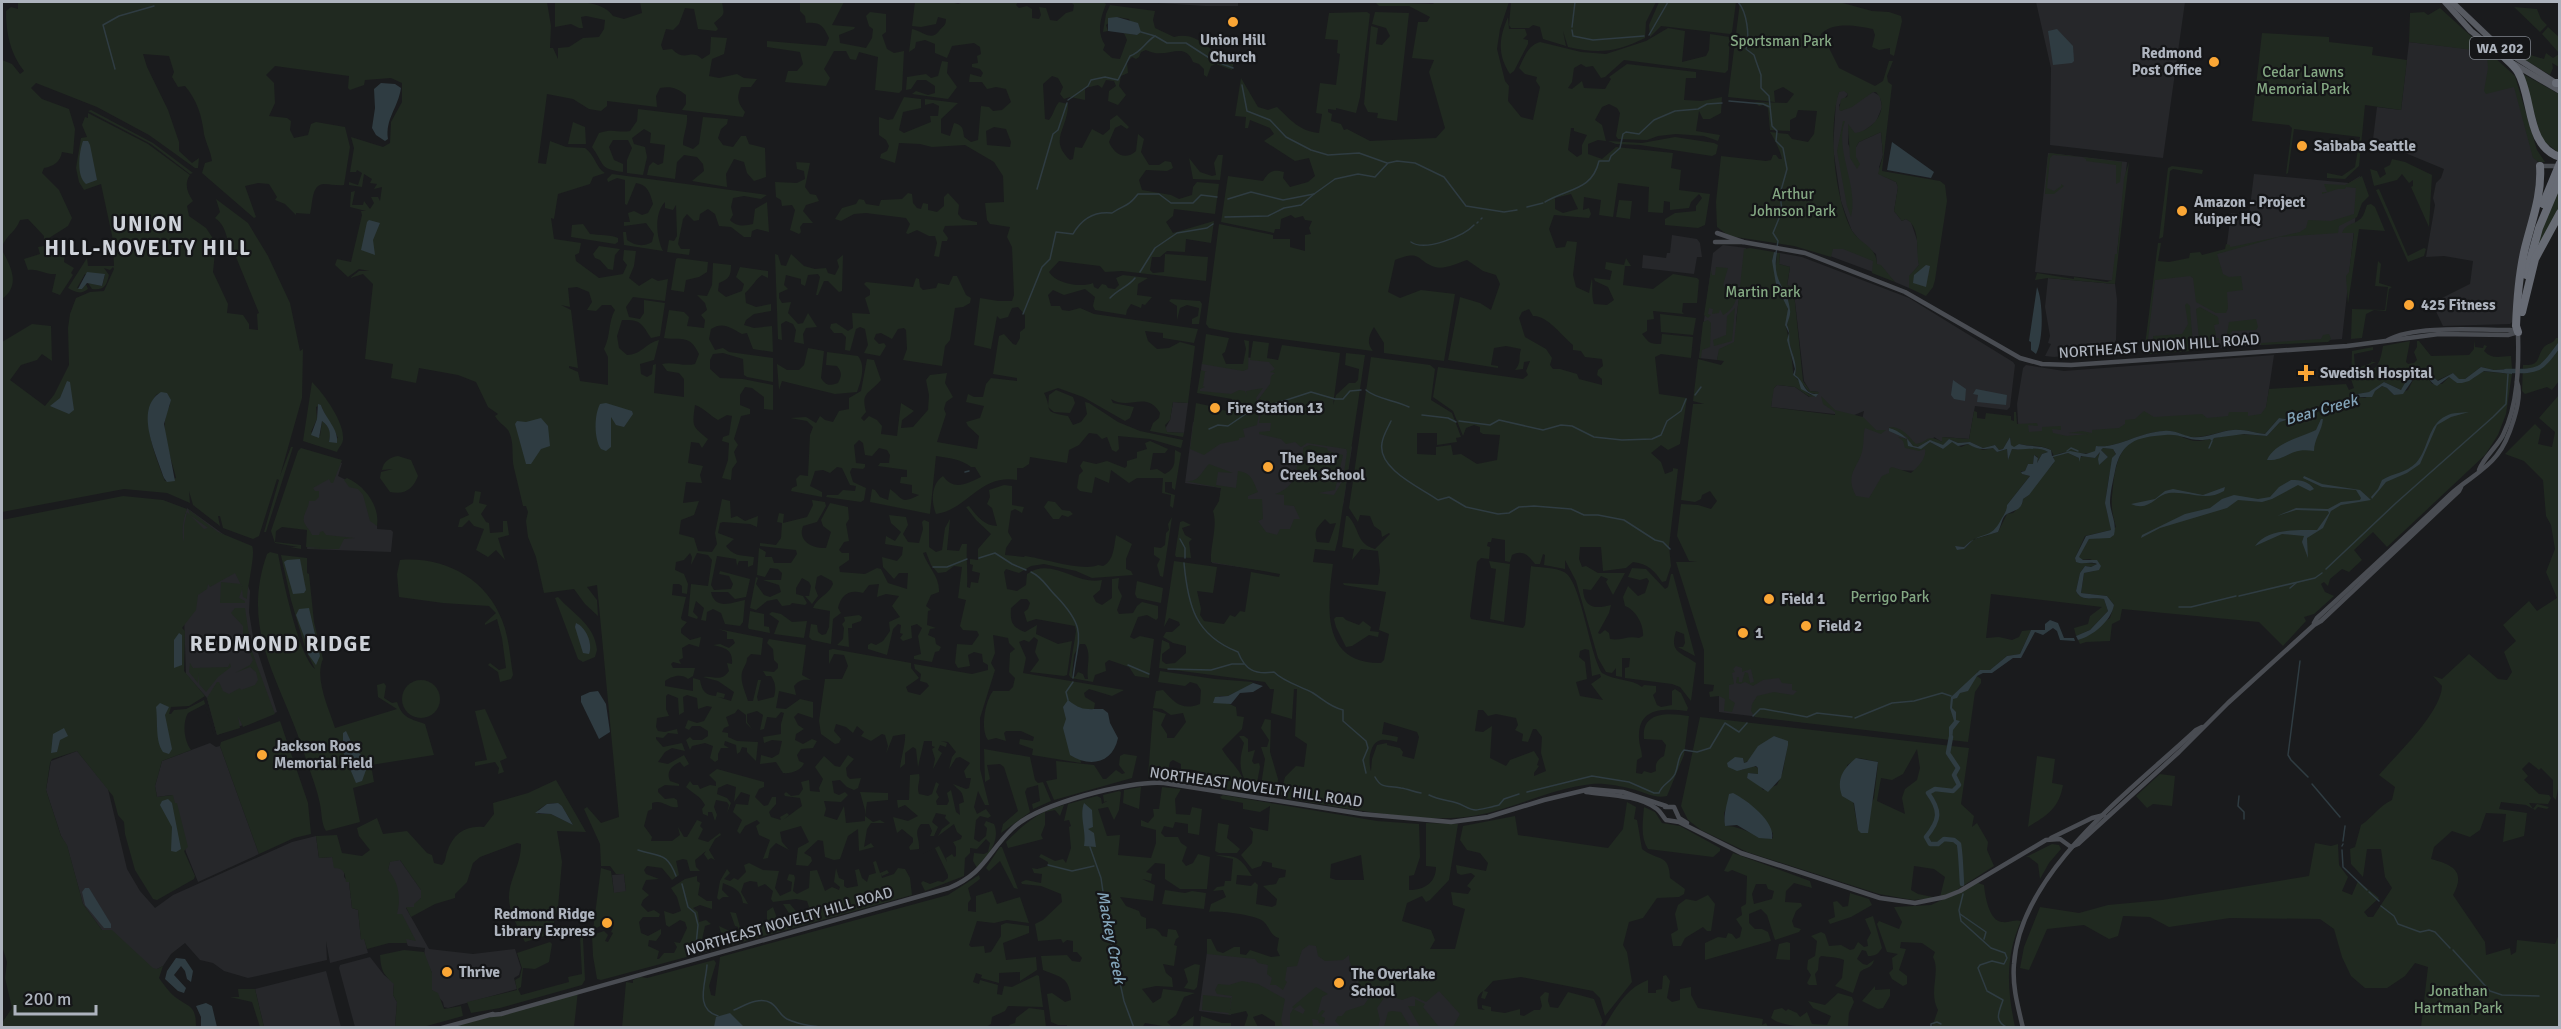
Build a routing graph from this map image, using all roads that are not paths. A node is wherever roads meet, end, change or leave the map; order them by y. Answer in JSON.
{"nodes":[{"id":1,"x":2445,"y":2,"type":"edge"},
{"id":2,"x":2452,"y":2,"type":"edge"},
{"id":3,"x":2502,"y":56,"type":"junction"},
{"id":4,"x":2559,"y":86,"type":"edge"},
{"id":5,"x":2559,"y":157,"type":"edge"},
{"id":6,"x":2559,"y":165,"type":"edge"},
{"id":7,"x":2540,"y":166,"type":"joint"},
{"id":8,"x":2557,"y":177,"type":"edge"},
{"id":9,"x":2559,"y":213,"type":"edge"},
{"id":10,"x":1717,"y":233,"type":"dead end"},
{"id":11,"x":1715,"y":242,"type":"dead end"},
{"id":12,"x":1743,"y":242,"type":"junction"},
{"id":13,"x":2522,"y":268,"type":"junction"},
{"id":14,"x":2522,"y":312,"type":"junction"},
{"id":15,"x":2518,"y":332,"type":"junction"},
{"id":16,"x":2517,"y":382,"type":"junction"},
{"id":17,"x":2510,"y":430,"type":"junction"},
{"id":18,"x":2516,"y":434,"type":"dead end"},
{"id":19,"x":2479,"y":471,"type":"junction"},
{"id":20,"x":2202,"y":727,"type":"junction"},
{"id":21,"x":1583,"y":791,"type":"junction"},
{"id":22,"x":2120,"y":800,"type":"junction"},
{"id":23,"x":1666,"y":806,"type":"junction"},
{"id":24,"x":2116,"y":809,"type":"junction"},
{"id":25,"x":1677,"y":813,"type":"junction"},
{"id":26,"x":1662,"y":815,"type":"junction"},
{"id":27,"x":2103,"y":815,"type":"junction"},
{"id":28,"x":1671,"y":821,"type":"junction"},
{"id":29,"x":1702,"y":833,"type":"junction"},
{"id":30,"x":2046,"y":840,"type":"junction"},
{"id":31,"x":2071,"y":847,"type":"junction"},
{"id":32,"x":446,"y":1027,"type":"edge"},
{"id":33,"x":2023,"y":1028,"type":"edge"}],
"edges":[{"from":1,"to":3,"type":"main road","number":"WA 202"},
{"from":2,"to":4,"type":"main road","number":"WA 202"},
{"from":3,"to":4,"type":"main road","number":"WA 202"},
{"from":3,"to":5,"type":"highway"},
{"from":6,"to":7,"type":"main road"},
{"from":6,"to":8,"type":"highway"},
{"from":7,"to":13,"type":"highway"},
{"from":8,"to":13,"type":"highway"},
{"from":8,"to":14,"type":"highway"},
{"from":9,"to":14,"type":"highway"},
{"from":10,"to":12,"type":"main road","name":"NORTHEAST UNION HILL ROAD"},
{"from":11,"to":12,"type":"main road","name":"NORTHEAST UNION HILL ROAD"},
{"from":12,"to":15,"type":"main road","name":"NORTHEAST UNION HILL ROAD"},
{"from":13,"to":15,"type":"highway"},
{"from":14,"to":15,"type":"highway"},
{"from":15,"to":16,"type":"main road"},
{"from":16,"to":17,"type":"main road"},
{"from":16,"to":19,"type":"main road"},
{"from":17,"to":18,"type":"main road"},
{"from":17,"to":19,"type":"main road"},
{"from":19,"to":20,"type":"main road"},
{"from":20,"to":22,"type":"main road"},
{"from":20,"to":24,"type":"main road"},
{"from":21,"to":23,"type":"main road","name":"NORTHEAST NOVELTY HILL ROAD"},
{"from":21,"to":26,"type":"main road","name":"NORTHEAST NOVELTY HILL ROAD"},
{"from":21,"to":32,"type":"main road","name":"NORTHEAST NOVELTY HILL ROAD"},
{"from":22,"to":24,"type":"main road"},
{"from":22,"to":27,"type":"main road"},
{"from":23,"to":25,"type":"main road"},
{"from":23,"to":26,"type":"main road"},
{"from":24,"to":31,"type":"main road"},
{"from":25,"to":28,"type":"main road"},
{"from":25,"to":29,"type":"main road"},
{"from":26,"to":28,"type":"main road"},
{"from":27,"to":30,"type":"main road"},
{"from":27,"to":31,"type":"main road"},
{"from":28,"to":29,"type":"main road"},
{"from":29,"to":30,"type":"main road"},
{"from":30,"to":31,"type":"main road"},
{"from":31,"to":33,"type":"main road"}]}
